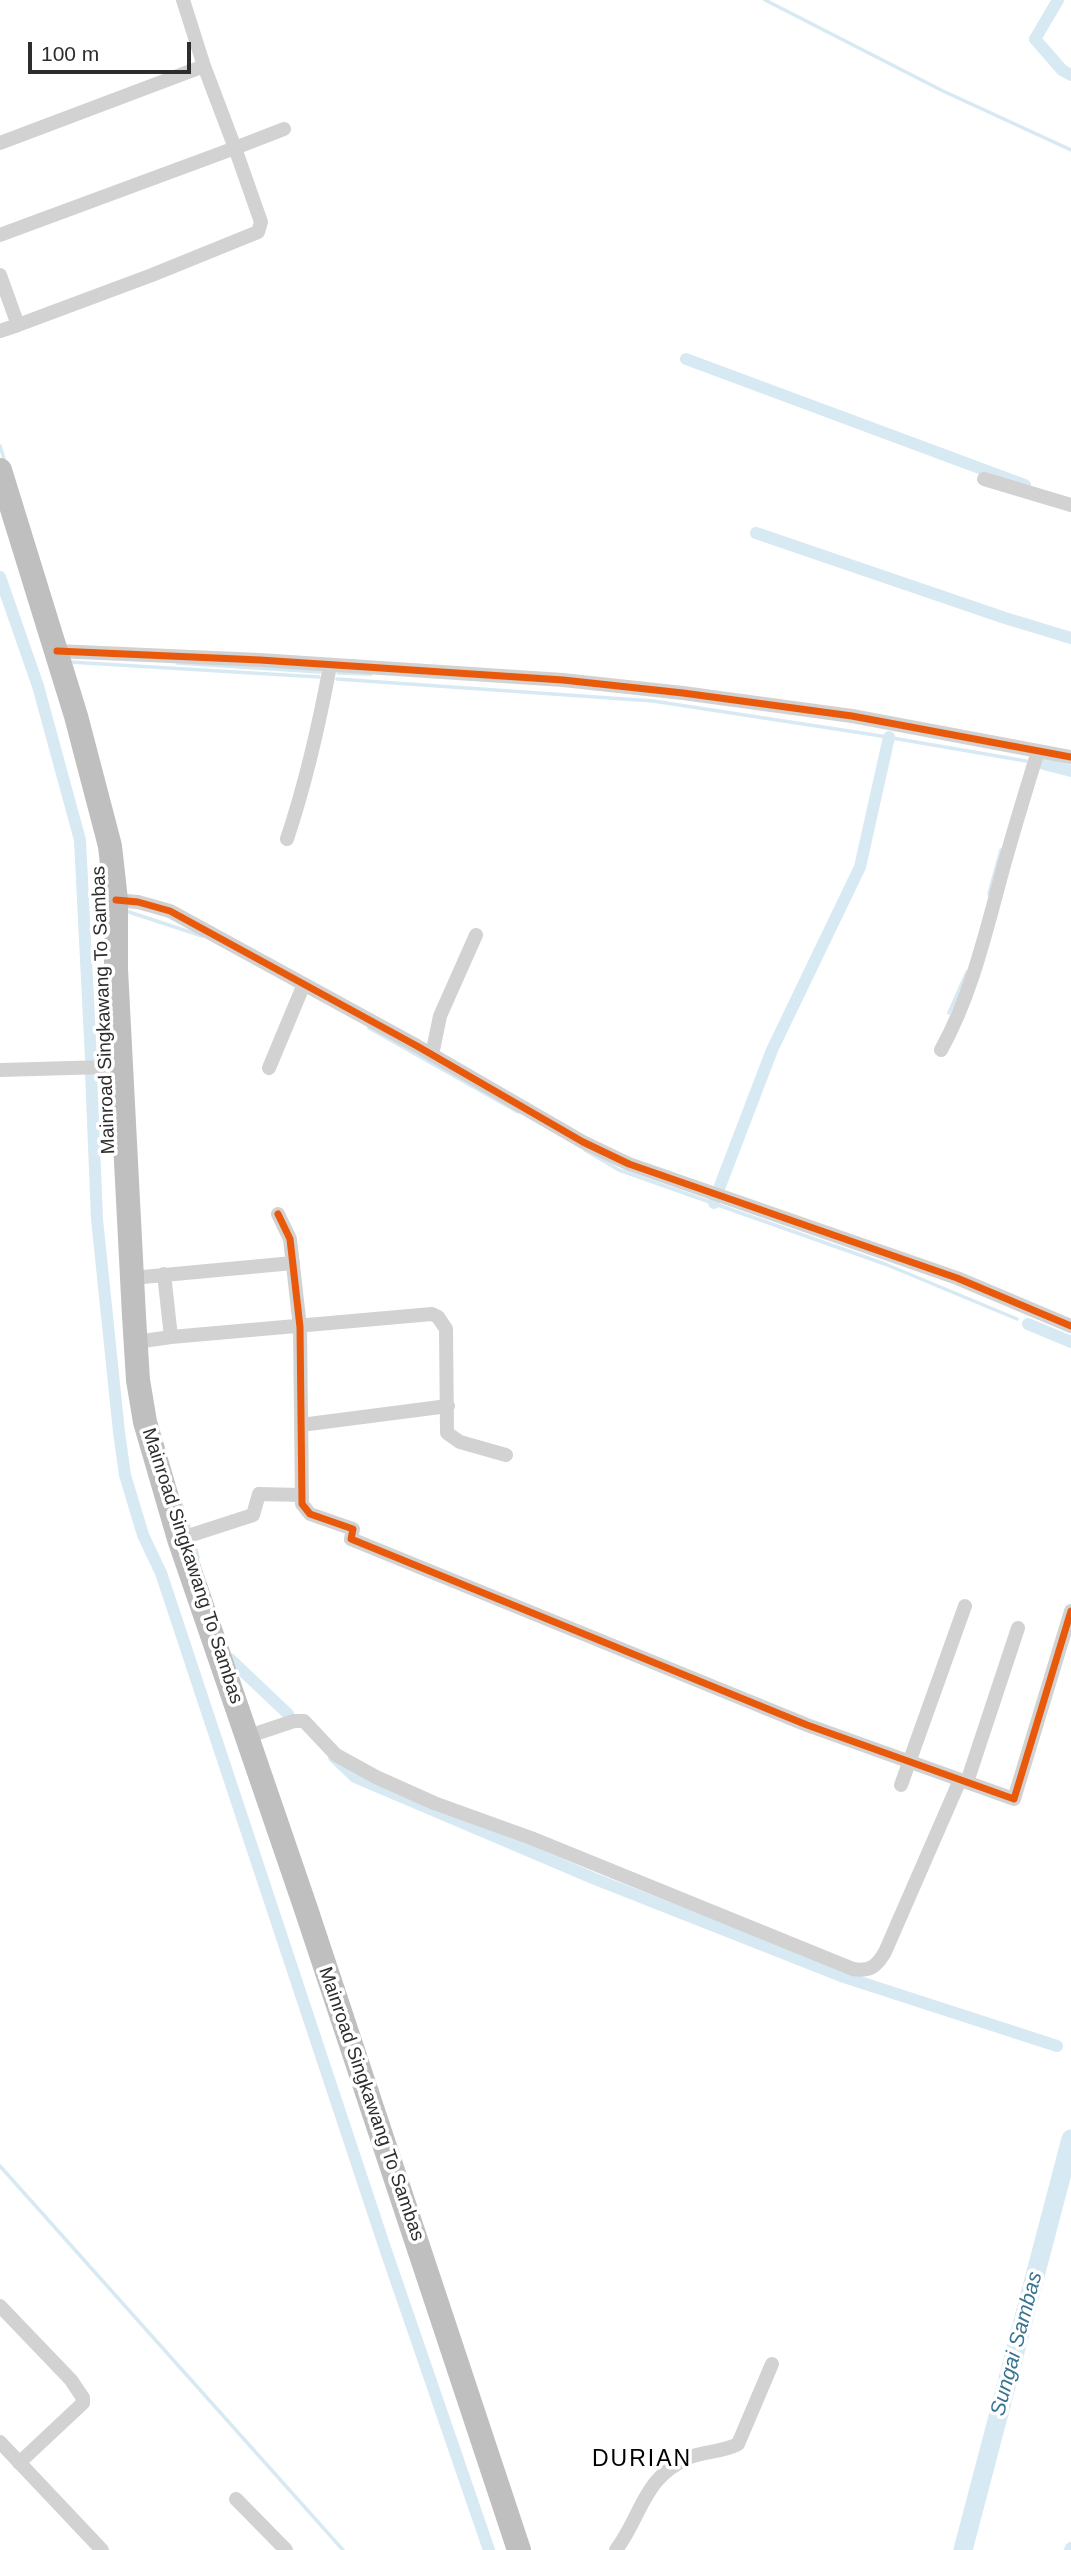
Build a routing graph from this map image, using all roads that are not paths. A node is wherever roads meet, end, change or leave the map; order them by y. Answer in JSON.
{"nodes":[{"id":1,"x":183,"y":0,"type":"edge"},
{"id":2,"x":204,"y":66,"type":"junction"},
{"id":3,"x":284,"y":129,"type":"dead end"},
{"id":4,"x":0,"y":143,"type":"edge"},
{"id":5,"x":235,"y":148,"type":"junction"},
{"id":6,"x":0,"y":235,"type":"edge"},
{"id":7,"x":0,"y":275,"type":"edge"},
{"id":8,"x":19,"y":325,"type":"junction"},
{"id":9,"x":0,"y":331,"type":"edge"},
{"id":10,"x":0,"y":470,"type":"edge"},
{"id":11,"x":984,"y":479,"type":"dead end"},
{"id":12,"x":1071,"y":505,"type":"edge"},
{"id":13,"x":0,"y":515,"type":"edge"},
{"id":14,"x":57,"y":651,"type":"junction"},
{"id":15,"x":330,"y":666,"type":"junction"},
{"id":16,"x":69,"y":717,"type":"junction"},
{"id":17,"x":1038,"y":751,"type":"junction"},
{"id":18,"x":1071,"y":757,"type":"edge"},
{"id":19,"x":287,"y":839,"type":"dead end"},
{"id":20,"x":116,"y":900,"type":"junction"},
{"id":21,"x":476,"y":935,"type":"dead end"},
{"id":22,"x":304,"y":984,"type":"junction"},
{"id":23,"x":941,"y":1050,"type":"dead end"},
{"id":24,"x":432,"y":1055,"type":"junction"},
{"id":25,"x":106,"y":1067,"type":"junction"},
{"id":26,"x":269,"y":1068,"type":"dead end"},
{"id":27,"x":0,"y":1070,"type":"edge"},
{"id":28,"x":117,"y":1128,"type":"junction"},
{"id":29,"x":278,"y":1214,"type":"dead end"},
{"id":30,"x":293,"y":1263,"type":"junction"},
{"id":31,"x":164,"y":1274,"type":"junction"},
{"id":32,"x":132,"y":1278,"type":"junction"},
{"id":33,"x":1071,"y":1326,"type":"edge"},
{"id":34,"x":300,"y":1327,"type":"junction"},
{"id":35,"x":171,"y":1337,"type":"junction"},
{"id":36,"x":136,"y":1342,"type":"junction"},
{"id":37,"x":447,"y":1406,"type":"junction"},
{"id":38,"x":301,"y":1424,"type":"junction"},
{"id":39,"x":506,"y":1455,"type":"dead end"},
{"id":40,"x":302,"y":1495,"type":"junction"},
{"id":41,"x":180,"y":1539,"type":"junction"},
{"id":42,"x":965,"y":1606,"type":"dead end"},
{"id":43,"x":1071,"y":1611,"type":"edge"},
{"id":44,"x":1018,"y":1628,"type":"dead end"},
{"id":45,"x":223,"y":1686,"type":"junction"},
{"id":46,"x":246,"y":1737,"type":"junction"},
{"id":47,"x":909,"y":1761,"type":"junction"},
{"id":48,"x":964,"y":1781,"type":"junction"},
{"id":49,"x":901,"y":1785,"type":"dead end"},
{"id":50,"x":0,"y":2306,"type":"edge"},
{"id":51,"x":444,"y":2350,"type":"junction"},
{"id":52,"x":772,"y":2364,"type":"dead end"},
{"id":53,"x":0,"y":2442,"type":"edge"},
{"id":54,"x":19,"y":2463,"type":"junction"},
{"id":55,"x":236,"y":2499,"type":"dead end"},
{"id":56,"x":103,"y":2550,"type":"edge"},
{"id":57,"x":286,"y":2550,"type":"edge"},
{"id":58,"x":504,"y":2550,"type":"edge"},
{"id":59,"x":519,"y":2550,"type":"edge"},
{"id":60,"x":616,"y":2550,"type":"edge"}],
"edges":[{"from":1,"to":2,"type":"street"},
{"from":2,"to":4,"type":"street"},
{"from":2,"to":5,"type":"street"},
{"from":3,"to":5,"type":"street"},
{"from":5,"to":6,"type":"street"},
{"from":5,"to":8,"type":"street"},
{"from":7,"to":8,"type":"street"},
{"from":8,"to":9,"type":"street"},
{"from":10,"to":14,"type":"highway","name":"Mainroad Singkawang To Sambas"},
{"from":11,"to":12,"type":"street"},
{"from":13,"to":16,"type":"highway","name":"Mainroad Singkawang To Sambas"},
{"from":14,"to":15,"type":"street"},
{"from":14,"to":16,"type":"highway","name":"Mainroad Singkawang To Sambas"},
{"from":15,"to":17,"type":"street"},
{"from":15,"to":19,"type":"street"},
{"from":16,"to":20,"type":"highway","name":"Mainroad Singkawang To Sambas"},
{"from":16,"to":25,"type":"highway","name":"Mainroad Singkawang To Sambas"},
{"from":17,"to":18,"type":"street"},
{"from":17,"to":23,"type":"street"},
{"from":20,"to":22,"type":"street"},
{"from":20,"to":28,"type":"highway","name":"Mainroad Singkawang To Sambas"},
{"from":21,"to":24,"type":"street"},
{"from":22,"to":24,"type":"street"},
{"from":22,"to":26,"type":"street"},
{"from":24,"to":33,"type":"street"},
{"from":25,"to":27,"type":"street"},
{"from":25,"to":28,"type":"highway","name":"Mainroad Singkawang To Sambas"},
{"from":28,"to":32,"type":"highway","name":"Mainroad Singkawang To Sambas"},
{"from":28,"to":45,"type":"highway","name":"Mainroad Singkawang To Sambas"},
{"from":29,"to":30,"type":"street"},
{"from":30,"to":31,"type":"street"},
{"from":30,"to":34,"type":"street"},
{"from":31,"to":32,"type":"street"},
{"from":31,"to":35,"type":"street"},
{"from":32,"to":36,"type":"highway","name":"Mainroad Singkawang To Sambas"},
{"from":34,"to":35,"type":"street"},
{"from":34,"to":37,"type":"street"},
{"from":34,"to":38,"type":"street"},
{"from":35,"to":36,"type":"street"},
{"from":36,"to":41,"type":"highway","name":"Mainroad Singkawang To Sambas"},
{"from":37,"to":38,"type":"street"},
{"from":37,"to":39,"type":"street"},
{"from":38,"to":40,"type":"street"},
{"from":40,"to":41,"type":"street"},
{"from":40,"to":47,"type":"street"},
{"from":41,"to":45,"type":"highway","name":"Mainroad Singkawang To Sambas"},
{"from":42,"to":47,"type":"street"},
{"from":43,"to":48,"type":"street"},
{"from":44,"to":48,"type":"street"},
{"from":45,"to":46,"type":"highway","name":"Mainroad Singkawang To Sambas"},
{"from":45,"to":51,"type":"highway","name":"Mainroad Singkawang To Sambas"},
{"from":46,"to":48,"type":"street"},
{"from":46,"to":51,"type":"highway","name":"Mainroad Singkawang To Sambas"},
{"from":47,"to":48,"type":"street"},
{"from":47,"to":49,"type":"street"},
{"from":50,"to":54,"type":"street"},
{"from":51,"to":58,"type":"highway","name":"Mainroad Singkawang To Sambas"},
{"from":51,"to":59,"type":"highway","name":"Mainroad Singkawang To Sambas"},
{"from":52,"to":60,"type":"street"},
{"from":53,"to":54,"type":"street"},
{"from":54,"to":56,"type":"street"},
{"from":55,"to":57,"type":"street"}]}
